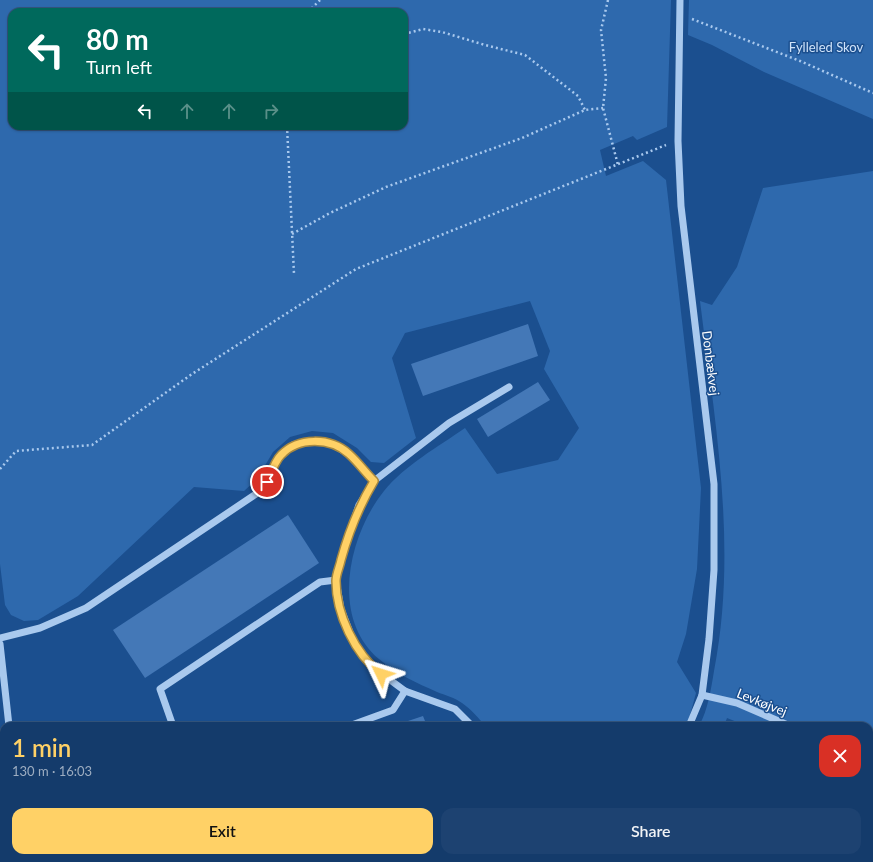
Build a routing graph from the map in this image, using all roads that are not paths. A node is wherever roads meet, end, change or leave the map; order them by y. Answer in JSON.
{"nodes":[{"id":1,"x":680,"y":0,"type":"edge"},
{"id":2,"x":509,"y":387,"type":"dead end"},
{"id":3,"x":374,"y":481,"type":"junction"},
{"id":4,"x":336,"y":580,"type":"junction"},
{"id":5,"x":0,"y":638,"type":"edge"},
{"id":6,"x":0,"y":644,"type":"edge"},
{"id":7,"x":1,"y":657,"type":"edge"},
{"id":8,"x":405,"y":691,"type":"junction"},
{"id":9,"x":702,"y":695,"type":"junction"},
{"id":10,"x":9,"y":722,"type":"edge"},
{"id":11,"x":172,"y":722,"type":"edge"},
{"id":12,"x":360,"y":722,"type":"edge"},
{"id":13,"x":468,"y":722,"type":"edge"},
{"id":14,"x":691,"y":722,"type":"edge"},
{"id":15,"x":781,"y":722,"type":"edge"}],
"edges":[{"from":1,"to":9,"type":"street","name":"Donbækvej"},
{"from":2,"to":3,"type":"street"},
{"from":3,"to":4,"type":"street"},
{"from":3,"to":5,"type":"street"},
{"from":4,"to":8,"type":"street"},
{"from":4,"to":11,"type":"street"},
{"from":6,"to":7,"type":"street"},
{"from":7,"to":10,"type":"street"},
{"from":8,"to":12,"type":"street"},
{"from":8,"to":13,"type":"street"},
{"from":9,"to":14,"type":"street","name":"Donbækvej"},
{"from":9,"to":15,"type":"street","name":"Levkøjvej"}]}
